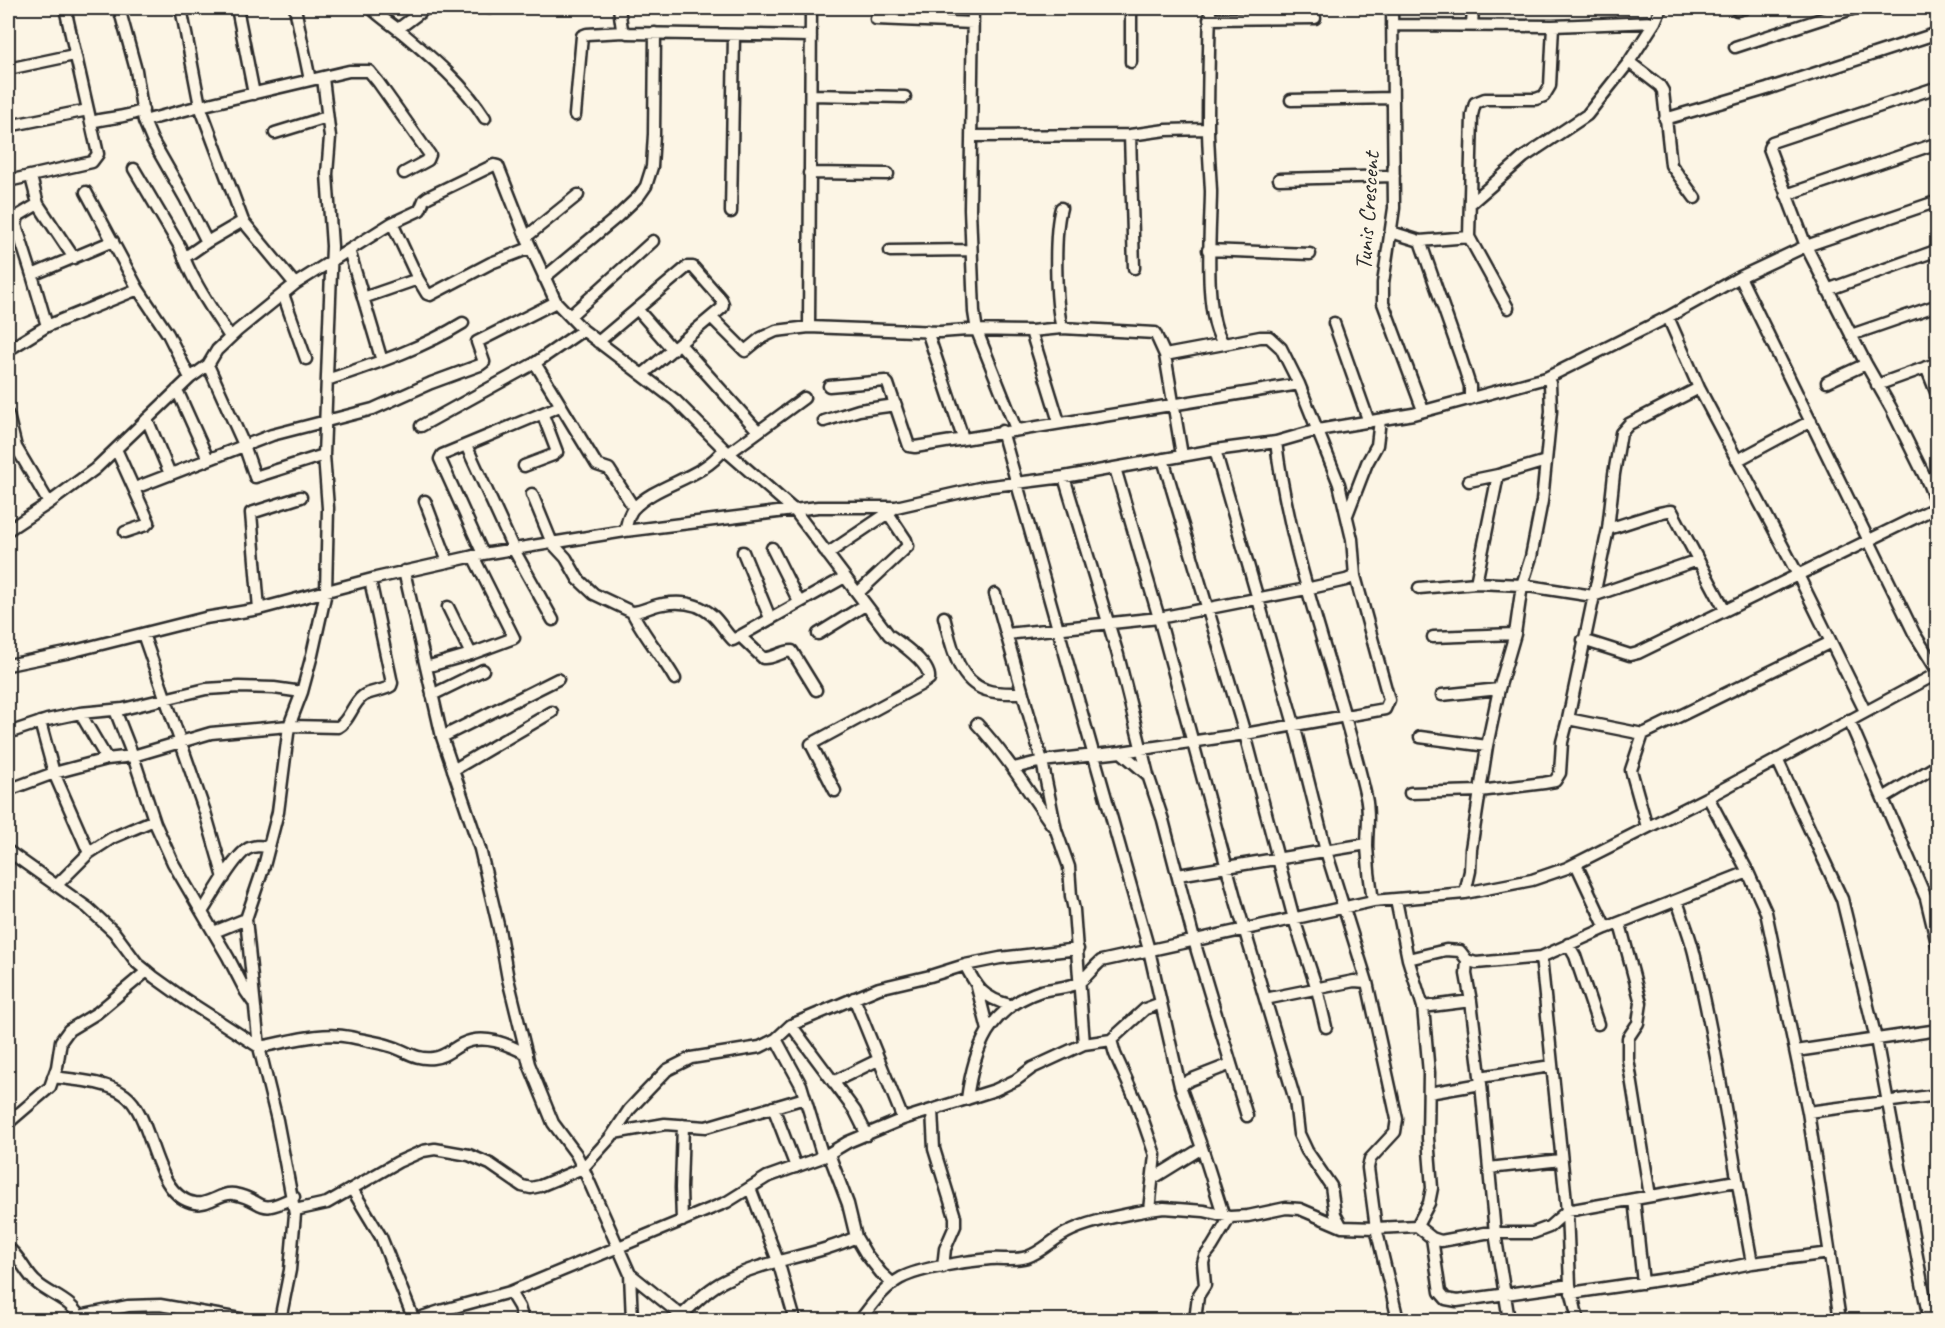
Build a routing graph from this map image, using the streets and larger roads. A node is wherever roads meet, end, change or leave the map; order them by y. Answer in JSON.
{"nodes":[{"id":1,"x":65,"y":8,"type":"edge"},
{"id":2,"x":119,"y":8,"type":"edge"},
{"id":3,"x":181,"y":8,"type":"edge"},
{"id":4,"x":237,"y":8,"type":"edge"},
{"id":5,"x":295,"y":8,"type":"edge"},
{"id":6,"x":371,"y":8,"type":"edge"},
{"id":7,"x":426,"y":8,"type":"edge"},
{"id":8,"x":619,"y":8,"type":"edge"},
{"id":9,"x":811,"y":8,"type":"edge"},
{"id":10,"x":973,"y":8,"type":"edge"},
{"id":11,"x":1131,"y":8,"type":"edge"},
{"id":12,"x":1392,"y":8,"type":"edge"},
{"id":13,"x":1473,"y":8,"type":"edge"},
{"id":14,"x":1661,"y":8,"type":"edge"},
{"id":15,"x":1855,"y":8,"type":"edge"},
{"id":16,"x":1210,"y":13,"type":"edge"},
{"id":17,"x":1315,"y":18,"type":"dead end"},
{"id":18,"x":876,"y":19,"type":"dead end"},
{"id":19,"x":1655,"y":22,"type":"junction"},
{"id":20,"x":973,"y":23,"type":"junction"},
{"id":21,"x":1392,"y":25,"type":"junction"},
{"id":22,"x":1473,"y":25,"type":"junction"},
{"id":23,"x":1553,"y":26,"type":"junction"},
{"id":24,"x":398,"y":29,"type":"junction"},
{"id":25,"x":624,"y":32,"type":"junction"},
{"id":26,"x":655,"y":33,"type":"junction"},
{"id":27,"x":1938,"y":33,"type":"edge"},
{"id":28,"x":734,"y":35,"type":"junction"},
{"id":29,"x":811,"y":36,"type":"junction"},
{"id":30,"x":1735,"y":47,"type":"dead end"},
{"id":31,"x":74,"y":55,"type":"junction"},
{"id":32,"x":1131,"y":62,"type":"dead end"},
{"id":33,"x":1629,"y":62,"type":"junction"},
{"id":34,"x":8,"y":69,"type":"edge"},
{"id":35,"x":323,"y":78,"type":"junction"},
{"id":36,"x":310,"y":80,"type":"junction"},
{"id":37,"x":1938,"y":87,"type":"edge"},
{"id":38,"x":254,"y":94,"type":"junction"},
{"id":39,"x":812,"y":94,"type":"junction"},
{"id":40,"x":905,"y":97,"type":"dead end"},
{"id":41,"x":1393,"y":98,"type":"junction"},
{"id":42,"x":1291,"y":100,"type":"dead end"},
{"id":43,"x":200,"y":105,"type":"junction"},
{"id":44,"x":88,"y":110,"type":"junction"},
{"id":45,"x":144,"y":115,"type":"junction"},
{"id":46,"x":575,"y":115,"type":"dead end"},
{"id":47,"x":327,"y":117,"type":"junction"},
{"id":48,"x":485,"y":118,"type":"dead end"},
{"id":49,"x":1665,"y":118,"type":"junction"},
{"id":50,"x":91,"y":122,"type":"junction"},
{"id":51,"x":8,"y":126,"type":"edge"},
{"id":52,"x":1208,"y":129,"type":"junction"},
{"id":53,"x":275,"y":134,"type":"dead end"},
{"id":54,"x":1130,"y":135,"type":"junction"},
{"id":55,"x":971,"y":136,"type":"junction"},
{"id":56,"x":1938,"y":142,"type":"edge"},
{"id":57,"x":134,"y":169,"type":"dead end"},
{"id":58,"x":404,"y":172,"type":"dead end"},
{"id":59,"x":809,"y":173,"type":"junction"},
{"id":60,"x":888,"y":174,"type":"dead end"},
{"id":61,"x":1394,"y":176,"type":"junction"},
{"id":62,"x":31,"y":177,"type":"junction"},
{"id":63,"x":1279,"y":179,"type":"dead end"},
{"id":64,"x":8,"y":181,"type":"edge"},
{"id":65,"x":86,"y":192,"type":"dead end"},
{"id":66,"x":578,"y":195,"type":"dead end"},
{"id":67,"x":1786,"y":195,"type":"junction"},
{"id":68,"x":1695,"y":198,"type":"dead end"},
{"id":69,"x":1938,"y":201,"type":"edge"},
{"id":70,"x":38,"y":204,"type":"junction"},
{"id":71,"x":1470,"y":204,"type":"junction"},
{"id":72,"x":1061,"y":208,"type":"dead end"},
{"id":73,"x":731,"y":212,"type":"dead end"},
{"id":74,"x":243,"y":221,"type":"junction"},
{"id":75,"x":392,"y":223,"type":"junction"},
{"id":76,"x":1390,"y":232,"type":"junction"},
{"id":77,"x":1469,"y":237,"type":"junction"},
{"id":78,"x":113,"y":241,"type":"junction"},
{"id":79,"x":1420,"y":241,"type":"junction"},
{"id":80,"x":207,"y":242,"type":"junction"},
{"id":81,"x":653,"y":242,"type":"dead end"},
{"id":82,"x":528,"y":243,"type":"junction"},
{"id":83,"x":1806,"y":246,"type":"junction"},
{"id":84,"x":349,"y":250,"type":"junction"},
{"id":85,"x":970,"y":250,"type":"junction"},
{"id":86,"x":1208,"y":250,"type":"junction"},
{"id":87,"x":1938,"y":250,"type":"edge"},
{"id":88,"x":890,"y":251,"type":"dead end"},
{"id":89,"x":1310,"y":254,"type":"dead end"},
{"id":90,"x":74,"y":258,"type":"junction"},
{"id":91,"x":184,"y":258,"type":"junction"},
{"id":92,"x":331,"y":260,"type":"junction"},
{"id":93,"x":1134,"y":268,"type":"dead end"},
{"id":94,"x":32,"y":275,"type":"junction"},
{"id":95,"x":1740,"y":277,"type":"junction"},
{"id":96,"x":418,"y":279,"type":"junction"},
{"id":97,"x":544,"y":279,"type":"junction"},
{"id":98,"x":295,"y":284,"type":"junction"},
{"id":99,"x":138,"y":290,"type":"junction"},
{"id":100,"x":1827,"y":290,"type":"junction"},
{"id":101,"x":283,"y":294,"type":"junction"},
{"id":102,"x":363,"y":298,"type":"junction"},
{"id":103,"x":556,"y":302,"type":"junction"},
{"id":104,"x":1938,"y":305,"type":"edge"},
{"id":105,"x":1508,"y":308,"type":"dead end"},
{"id":106,"x":637,"y":309,"type":"junction"},
{"id":107,"x":570,"y":316,"type":"junction"},
{"id":108,"x":712,"y":318,"type":"junction"},
{"id":109,"x":1668,"y":318,"type":"junction"},
{"id":110,"x":463,"y":323,"type":"dead end"},
{"id":111,"x":1334,"y":323,"type":"dead end"},
{"id":112,"x":47,"y":326,"type":"junction"},
{"id":113,"x":809,"y":327,"type":"junction"},
{"id":114,"x":1062,"y":328,"type":"junction"},
{"id":115,"x":582,"y":330,"type":"junction"},
{"id":116,"x":927,"y":331,"type":"junction"},
{"id":117,"x":977,"y":331,"type":"junction"},
{"id":118,"x":1031,"y":331,"type":"junction"},
{"id":119,"x":1851,"y":335,"type":"junction"},
{"id":120,"x":230,"y":338,"type":"junction"},
{"id":121,"x":598,"y":342,"type":"junction"},
{"id":122,"x":1224,"y":344,"type":"junction"},
{"id":123,"x":676,"y":347,"type":"junction"},
{"id":124,"x":8,"y":351,"type":"edge"},
{"id":125,"x":1165,"y":355,"type":"junction"},
{"id":126,"x":306,"y":359,"type":"dead end"},
{"id":127,"x":382,"y":361,"type":"junction"},
{"id":128,"x":535,"y":363,"type":"junction"},
{"id":129,"x":1938,"y":363,"type":"edge"},
{"id":130,"x":208,"y":364,"type":"junction"},
{"id":131,"x":1866,"y":364,"type":"junction"},
{"id":132,"x":1926,"y":367,"type":"junction"},
{"id":133,"x":642,"y":375,"type":"junction"},
{"id":134,"x":190,"y":378,"type":"junction"},
{"id":135,"x":1546,"y":378,"type":"junction"},
{"id":136,"x":327,"y":380,"type":"junction"},
{"id":137,"x":1827,"y":382,"type":"dead end"},
{"id":138,"x":1299,"y":384,"type":"junction"},
{"id":139,"x":1877,"y":385,"type":"junction"},
{"id":140,"x":829,"y":386,"type":"dead end"},
{"id":141,"x":1699,"y":388,"type":"junction"},
{"id":142,"x":177,"y":390,"type":"junction"},
{"id":143,"x":1938,"y":397,"type":"edge"},
{"id":144,"x":804,"y":398,"type":"dead end"},
{"id":145,"x":1473,"y":398,"type":"junction"},
{"id":146,"x":1172,"y":404,"type":"junction"},
{"id":147,"x":896,"y":405,"type":"junction"},
{"id":148,"x":560,"y":406,"type":"junction"},
{"id":149,"x":1423,"y":410,"type":"junction"},
{"id":150,"x":8,"y":415,"type":"edge"},
{"id":151,"x":543,"y":415,"type":"junction"},
{"id":152,"x":147,"y":419,"type":"junction"},
{"id":153,"x":824,"y":421,"type":"dead end"},
{"id":154,"x":1374,"y":421,"type":"junction"},
{"id":155,"x":1811,"y":421,"type":"junction"},
{"id":156,"x":324,"y":422,"type":"junction"},
{"id":157,"x":1059,"y":422,"type":"junction"},
{"id":158,"x":421,"y":426,"type":"dead end"},
{"id":159,"x":1016,"y":429,"type":"junction"},
{"id":160,"x":1318,"y":430,"type":"junction"},
{"id":161,"x":758,"y":431,"type":"junction"},
{"id":162,"x":1002,"y":431,"type":"junction"},
{"id":163,"x":963,"y":438,"type":"junction"},
{"id":164,"x":1276,"y":442,"type":"junction"},
{"id":165,"x":244,"y":445,"type":"junction"},
{"id":166,"x":466,"y":445,"type":"junction"},
{"id":167,"x":116,"y":449,"type":"junction"},
{"id":168,"x":1215,"y":450,"type":"junction"},
{"id":169,"x":13,"y":451,"type":"edge"},
{"id":170,"x":726,"y":451,"type":"junction"},
{"id":171,"x":324,"y":455,"type":"junction"},
{"id":172,"x":1182,"y":455,"type":"junction"},
{"id":173,"x":208,"y":459,"type":"junction"},
{"id":174,"x":1162,"y":459,"type":"junction"},
{"id":175,"x":1738,"y":459,"type":"junction"},
{"id":176,"x":1546,"y":461,"type":"junction"},
{"id":177,"x":524,"y":466,"type":"dead end"},
{"id":178,"x":1115,"y":468,"type":"junction"},
{"id":179,"x":170,"y":474,"type":"junction"},
{"id":180,"x":1497,"y":475,"type":"junction"},
{"id":181,"x":1064,"y":477,"type":"junction"},
{"id":182,"x":1469,"y":481,"type":"dead end"},
{"id":183,"x":1017,"y":482,"type":"junction"},
{"id":184,"x":135,"y":488,"type":"junction"},
{"id":185,"x":532,"y":494,"type":"dead end"},
{"id":186,"x":301,"y":497,"type":"dead end"},
{"id":187,"x":425,"y":501,"type":"dead end"},
{"id":188,"x":49,"y":503,"type":"junction"},
{"id":189,"x":1937,"y":505,"type":"edge"},
{"id":190,"x":634,"y":508,"type":"junction"},
{"id":191,"x":892,"y":510,"type":"junction"},
{"id":192,"x":795,"y":511,"type":"junction"},
{"id":193,"x":1347,"y":515,"type":"junction"},
{"id":194,"x":1608,"y":529,"type":"junction"},
{"id":195,"x":8,"y":530,"type":"edge"},
{"id":196,"x":625,"y":531,"type":"junction"},
{"id":197,"x":125,"y":532,"type":"dead end"},
{"id":198,"x":1870,"y":539,"type":"junction"},
{"id":199,"x":552,"y":543,"type":"junction"},
{"id":200,"x":772,"y":548,"type":"dead end"},
{"id":201,"x":514,"y":550,"type":"junction"},
{"id":202,"x":743,"y":552,"type":"dead end"},
{"id":203,"x":827,"y":554,"type":"junction"},
{"id":204,"x":478,"y":555,"type":"junction"},
{"id":205,"x":1698,"y":560,"type":"junction"},
{"id":206,"x":448,"y":562,"type":"junction"},
{"id":207,"x":404,"y":572,"type":"junction"},
{"id":208,"x":1798,"y":575,"type":"junction"},
{"id":209,"x":1355,"y":576,"type":"junction"},
{"id":210,"x":845,"y":577,"type":"junction"},
{"id":211,"x":370,"y":580,"type":"junction"},
{"id":212,"x":1476,"y":584,"type":"junction"},
{"id":213,"x":1522,"y":585,"type":"junction"},
{"id":214,"x":1419,"y":588,"type":"dead end"},
{"id":215,"x":1306,"y":590,"type":"junction"},
{"id":216,"x":326,"y":592,"type":"junction"},
{"id":217,"x":858,"y":594,"type":"junction"},
{"id":218,"x":995,"y":594,"type":"dead end"},
{"id":219,"x":1593,"y":596,"type":"junction"},
{"id":220,"x":1258,"y":599,"type":"junction"},
{"id":221,"x":799,"y":602,"type":"junction"},
{"id":222,"x":865,"y":605,"type":"junction"},
{"id":223,"x":448,"y":607,"type":"dead end"},
{"id":224,"x":1208,"y":608,"type":"junction"},
{"id":225,"x":259,"y":609,"type":"junction"},
{"id":226,"x":1725,"y":610,"type":"junction"},
{"id":227,"x":632,"y":612,"type":"junction"},
{"id":228,"x":944,"y":617,"type":"dead end"},
{"id":229,"x":770,"y":618,"type":"junction"},
{"id":230,"x":1159,"y":618,"type":"junction"},
{"id":231,"x":553,"y":620,"type":"dead end"},
{"id":232,"x":1108,"y":623,"type":"junction"},
{"id":233,"x":1059,"y":629,"type":"junction"},
{"id":234,"x":143,"y":634,"type":"junction"},
{"id":235,"x":818,"y":634,"type":"dead end"},
{"id":236,"x":1006,"y":634,"type":"junction"},
{"id":237,"x":1515,"y":634,"type":"junction"},
{"id":238,"x":740,"y":636,"type":"junction"},
{"id":239,"x":1433,"y":637,"type":"dead end"},
{"id":240,"x":1583,"y":640,"type":"junction"},
{"id":241,"x":1831,"y":642,"type":"junction"},
{"id":242,"x":471,"y":654,"type":"junction"},
{"id":243,"x":8,"y":665,"type":"edge"},
{"id":244,"x":426,"y":667,"type":"junction"},
{"id":245,"x":483,"y":670,"type":"dead end"},
{"id":246,"x":1938,"y":673,"type":"edge"},
{"id":247,"x":675,"y":679,"type":"dead end"},
{"id":248,"x":558,"y":680,"type":"dead end"},
{"id":249,"x":1499,"y":689,"type":"junction"},
{"id":250,"x":816,"y":690,"type":"dead end"},
{"id":251,"x":302,"y":692,"type":"junction"},
{"id":252,"x":1023,"y":693,"type":"junction"},
{"id":253,"x":432,"y":695,"type":"junction"},
{"id":254,"x":1442,"y":696,"type":"dead end"},
{"id":255,"x":167,"y":699,"type":"junction"},
{"id":256,"x":115,"y":710,"type":"junction"},
{"id":257,"x":1866,"y":711,"type":"junction"},
{"id":258,"x":552,"y":712,"type":"dead end"},
{"id":259,"x":80,"y":713,"type":"junction"},
{"id":260,"x":1346,"y":716,"type":"junction"},
{"id":261,"x":1568,"y":719,"type":"junction"},
{"id":262,"x":1850,"y":720,"type":"junction"},
{"id":263,"x":40,"y":722,"type":"junction"},
{"id":264,"x":977,"y":724,"type":"dead end"},
{"id":265,"x":1294,"y":724,"type":"junction"},
{"id":266,"x":289,"y":726,"type":"junction"},
{"id":267,"x":8,"y":733,"type":"edge"},
{"id":268,"x":1245,"y":734,"type":"junction"},
{"id":269,"x":1643,"y":734,"type":"junction"},
{"id":270,"x":442,"y":737,"type":"junction"},
{"id":271,"x":1420,"y":738,"type":"dead end"},
{"id":272,"x":180,"y":741,"type":"junction"},
{"id":273,"x":1193,"y":742,"type":"junction"},
{"id":274,"x":1487,"y":746,"type":"junction"},
{"id":275,"x":1141,"y":748,"type":"junction"},
{"id":276,"x":1121,"y":752,"type":"junction"},
{"id":277,"x":1094,"y":754,"type":"junction"},
{"id":278,"x":133,"y":756,"type":"junction"},
{"id":279,"x":107,"y":759,"type":"junction"},
{"id":280,"x":1777,"y":759,"type":"junction"},
{"id":281,"x":1042,"y":761,"type":"junction"},
{"id":282,"x":1938,"y":765,"type":"edge"},
{"id":283,"x":1014,"y":768,"type":"junction"},
{"id":284,"x":453,"y":770,"type":"junction"},
{"id":285,"x":54,"y":772,"type":"junction"},
{"id":286,"x":1148,"y":775,"type":"junction"},
{"id":287,"x":8,"y":790,"type":"edge"},
{"id":288,"x":835,"y":791,"type":"dead end"},
{"id":289,"x":1480,"y":791,"type":"junction"},
{"id":290,"x":1410,"y":793,"type":"dead end"},
{"id":291,"x":1708,"y":797,"type":"junction"},
{"id":292,"x":1883,"y":798,"type":"junction"},
{"id":293,"x":154,"y":820,"type":"junction"},
{"id":294,"x":1647,"y":827,"type":"junction"},
{"id":295,"x":1056,"y":830,"type":"junction"},
{"id":296,"x":1367,"y":844,"type":"junction"},
{"id":297,"x":269,"y":847,"type":"junction"},
{"id":298,"x":8,"y":851,"type":"edge"},
{"id":299,"x":1326,"y":851,"type":"junction"},
{"id":300,"x":89,"y":853,"type":"junction"},
{"id":301,"x":1278,"y":859,"type":"junction"},
{"id":302,"x":1576,"y":864,"type":"junction"},
{"id":303,"x":1227,"y":866,"type":"junction"},
{"id":304,"x":1748,"y":872,"type":"junction"},
{"id":305,"x":1178,"y":875,"type":"junction"},
{"id":306,"x":224,"y":878,"type":"junction"},
{"id":307,"x":57,"y":885,"type":"junction"},
{"id":308,"x":1466,"y":893,"type":"junction"},
{"id":309,"x":1378,"y":900,"type":"junction"},
{"id":310,"x":1396,"y":900,"type":"junction"},
{"id":311,"x":1677,"y":901,"type":"junction"},
{"id":312,"x":1344,"y":909,"type":"junction"},
{"id":313,"x":202,"y":912,"type":"junction"},
{"id":314,"x":246,"y":919,"type":"junction"},
{"id":315,"x":1294,"y":919,"type":"junction"},
{"id":316,"x":1620,"y":924,"type":"junction"},
{"id":317,"x":1606,"y":928,"type":"junction"},
{"id":318,"x":1245,"y":931,"type":"junction"},
{"id":319,"x":214,"y":932,"type":"junction"},
{"id":320,"x":1196,"y":941,"type":"junction"},
{"id":321,"x":1568,"y":944,"type":"junction"},
{"id":322,"x":1938,"y":948,"type":"edge"},
{"id":323,"x":1078,"y":949,"type":"junction"},
{"id":324,"x":1149,"y":950,"type":"junction"},
{"id":325,"x":1541,"y":957,"type":"junction"},
{"id":326,"x":1408,"y":959,"type":"junction"},
{"id":327,"x":1467,"y":960,"type":"junction"},
{"id":328,"x":965,"y":965,"type":"junction"},
{"id":329,"x":147,"y":971,"type":"junction"},
{"id":330,"x":1080,"y":982,"type":"junction"},
{"id":331,"x":1367,"y":982,"type":"junction"},
{"id":332,"x":977,"y":987,"type":"junction"},
{"id":333,"x":1317,"y":988,"type":"junction"},
{"id":334,"x":854,"y":998,"type":"junction"},
{"id":335,"x":1265,"y":999,"type":"junction"},
{"id":336,"x":1471,"y":1001,"type":"junction"},
{"id":337,"x":253,"y":1002,"type":"junction"},
{"id":338,"x":1161,"y":1003,"type":"junction"},
{"id":339,"x":1010,"y":1005,"type":"junction"},
{"id":340,"x":1424,"y":1007,"type":"junction"},
{"id":341,"x":1598,"y":1024,"type":"dead end"},
{"id":342,"x":791,"y":1025,"type":"junction"},
{"id":343,"x":1326,"y":1026,"type":"dead end"},
{"id":344,"x":988,"y":1030,"type":"junction"},
{"id":345,"x":1938,"y":1030,"type":"edge"},
{"id":346,"x":776,"y":1039,"type":"junction"},
{"id":347,"x":1876,"y":1039,"type":"junction"},
{"id":348,"x":1111,"y":1040,"type":"junction"},
{"id":349,"x":1084,"y":1044,"type":"junction"},
{"id":350,"x":259,"y":1047,"type":"junction"},
{"id":351,"x":1796,"y":1051,"type":"junction"},
{"id":352,"x":527,"y":1054,"type":"junction"},
{"id":353,"x":878,"y":1060,"type":"junction"},
{"id":354,"x":1231,"y":1064,"type":"junction"},
{"id":355,"x":1551,"y":1066,"type":"junction"},
{"id":356,"x":53,"y":1077,"type":"junction"},
{"id":357,"x":1481,"y":1080,"type":"junction"},
{"id":358,"x":833,"y":1082,"type":"junction"},
{"id":359,"x":1180,"y":1086,"type":"junction"},
{"id":360,"x":1429,"y":1093,"type":"junction"},
{"id":361,"x":1938,"y":1095,"type":"edge"},
{"id":362,"x":805,"y":1098,"type":"junction"},
{"id":363,"x":967,"y":1099,"type":"junction"},
{"id":364,"x":1888,"y":1102,"type":"junction"},
{"id":365,"x":772,"y":1107,"type":"junction"},
{"id":366,"x":932,"y":1110,"type":"junction"},
{"id":367,"x":1808,"y":1112,"type":"junction"},
{"id":368,"x":1247,"y":1116,"type":"dead end"},
{"id":369,"x":903,"y":1119,"type":"junction"},
{"id":370,"x":8,"y":1123,"type":"edge"},
{"id":371,"x":683,"y":1125,"type":"junction"},
{"id":372,"x":614,"y":1132,"type":"junction"},
{"id":373,"x":867,"y":1135,"type":"junction"},
{"id":374,"x":1202,"y":1148,"type":"junction"},
{"id":375,"x":826,"y":1155,"type":"junction"},
{"id":376,"x":1561,"y":1160,"type":"junction"},
{"id":377,"x":796,"y":1167,"type":"junction"},
{"id":378,"x":583,"y":1168,"type":"junction"},
{"id":379,"x":1489,"y":1168,"type":"junction"},
{"id":380,"x":1152,"y":1179,"type":"junction"},
{"id":381,"x":1736,"y":1181,"type":"junction"},
{"id":382,"x":750,"y":1188,"type":"junction"},
{"id":383,"x":352,"y":1189,"type":"junction"},
{"id":384,"x":1650,"y":1196,"type":"junction"},
{"id":385,"x":294,"y":1197,"type":"junction"},
{"id":386,"x":1634,"y":1199,"type":"junction"},
{"id":387,"x":1149,"y":1209,"type":"junction"},
{"id":388,"x":295,"y":1210,"type":"junction"},
{"id":389,"x":1567,"y":1211,"type":"junction"},
{"id":390,"x":1226,"y":1216,"type":"junction"},
{"id":391,"x":682,"y":1221,"type":"junction"},
{"id":392,"x":1417,"y":1226,"type":"junction"},
{"id":393,"x":1342,"y":1227,"type":"junction"},
{"id":394,"x":1376,"y":1228,"type":"junction"},
{"id":395,"x":1495,"y":1233,"type":"junction"},
{"id":396,"x":856,"y":1237,"type":"junction"},
{"id":397,"x":1432,"y":1238,"type":"junction"},
{"id":398,"x":8,"y":1248,"type":"edge"},
{"id":399,"x":618,"y":1248,"type":"junction"},
{"id":400,"x":1830,"y":1253,"type":"junction"},
{"id":401,"x":778,"y":1261,"type":"junction"},
{"id":402,"x":1752,"y":1263,"type":"junction"},
{"id":403,"x":943,"y":1267,"type":"junction"},
{"id":404,"x":630,"y":1274,"type":"junction"},
{"id":405,"x":1643,"y":1283,"type":"junction"},
{"id":406,"x":893,"y":1284,"type":"junction"},
{"id":407,"x":1571,"y":1289,"type":"junction"},
{"id":408,"x":510,"y":1292,"type":"junction"},
{"id":409,"x":1505,"y":1294,"type":"junction"},
{"id":410,"x":80,"y":1318,"type":"edge"},
{"id":411,"x":684,"y":1318,"type":"edge"},
{"id":412,"x":246,"y":1320,"type":"edge"},
{"id":413,"x":280,"y":1320,"type":"edge"},
{"id":414,"x":413,"y":1320,"type":"edge"},
{"id":415,"x":523,"y":1320,"type":"edge"},
{"id":416,"x":632,"y":1320,"type":"edge"},
{"id":417,"x":795,"y":1320,"type":"edge"},
{"id":418,"x":860,"y":1320,"type":"edge"},
{"id":419,"x":1195,"y":1320,"type":"edge"},
{"id":420,"x":1398,"y":1320,"type":"edge"},
{"id":421,"x":1509,"y":1320,"type":"edge"},
{"id":422,"x":1578,"y":1320,"type":"edge"},
{"id":423,"x":1840,"y":1320,"type":"edge"},
{"id":424,"x":1929,"y":1320,"type":"edge"}],
"edges":[{"from":1,"to":31,"type":"street"},
{"from":2,"to":45,"type":"street"},
{"from":3,"to":43,"type":"street"},
{"from":4,"to":38,"type":"street"},
{"from":5,"to":36,"type":"street"},
{"from":6,"to":24,"type":"street"},
{"from":7,"to":24,"type":"street"},
{"from":8,"to":25,"type":"street"},
{"from":9,"to":29,"type":"street"},
{"from":10,"to":20,"type":"street"},
{"from":11,"to":32,"type":"street"},
{"from":12,"to":21,"type":"street","name":"Tunis Crescent"},
{"from":13,"to":22,"type":"street"},
{"from":14,"to":19,"type":"street"},
{"from":15,"to":30,"type":"street"},
{"from":16,"to":17,"type":"street"},
{"from":16,"to":52,"type":"street"},
{"from":18,"to":20,"type":"street"},
{"from":19,"to":23,"type":"street"},
{"from":19,"to":33,"type":"street"},
{"from":20,"to":55,"type":"street"},
{"from":21,"to":22,"type":"street"},
{"from":21,"to":41,"type":"street","name":"Tunis Crescent"},
{"from":22,"to":23,"type":"street"},
{"from":23,"to":71,"type":"street"},
{"from":24,"to":48,"type":"street"},
{"from":25,"to":26,"type":"street"},
{"from":25,"to":46,"type":"street"},
{"from":26,"to":28,"type":"street"},
{"from":26,"to":97,"type":"street"},
{"from":27,"to":49,"type":"street"},
{"from":28,"to":29,"type":"street"},
{"from":28,"to":73,"type":"street"},
{"from":29,"to":39,"type":"street"},
{"from":31,"to":34,"type":"street"},
{"from":31,"to":44,"type":"street"},
{"from":33,"to":49,"type":"street"},
{"from":33,"to":71,"type":"street"},
{"from":35,"to":36,"type":"street"},
{"from":35,"to":47,"type":"street"},
{"from":35,"to":58,"type":"street"},
{"from":36,"to":38,"type":"street"},
{"from":37,"to":67,"type":"street"},
{"from":38,"to":43,"type":"street"},
{"from":39,"to":40,"type":"street"},
{"from":39,"to":59,"type":"street"},
{"from":41,"to":42,"type":"street"},
{"from":41,"to":61,"type":"street","name":"Tunis Crescent"},
{"from":43,"to":45,"type":"street"},
{"from":43,"to":74,"type":"street"},
{"from":44,"to":50,"type":"street"},
{"from":44,"to":51,"type":"street"},
{"from":45,"to":50,"type":"street"},
{"from":45,"to":80,"type":"street"},
{"from":47,"to":53,"type":"street"},
{"from":47,"to":92,"type":"street"},
{"from":49,"to":68,"type":"street"},
{"from":50,"to":62,"type":"street"},
{"from":52,"to":54,"type":"street"},
{"from":52,"to":86,"type":"street"},
{"from":54,"to":55,"type":"street"},
{"from":54,"to":93,"type":"street"},
{"from":55,"to":85,"type":"street"},
{"from":56,"to":67,"type":"street"},
{"from":57,"to":91,"type":"street"},
{"from":59,"to":60,"type":"street"},
{"from":59,"to":113,"type":"street"},
{"from":61,"to":63,"type":"street"},
{"from":61,"to":76,"type":"street","name":"Tunis Crescent"},
{"from":62,"to":64,"type":"street"},
{"from":62,"to":70,"type":"street"},
{"from":65,"to":78,"type":"street"},
{"from":66,"to":82,"type":"street"},
{"from":67,"to":83,"type":"street"},
{"from":69,"to":83,"type":"street"},
{"from":70,"to":90,"type":"street"},
{"from":70,"to":94,"type":"street"},
{"from":71,"to":77,"type":"street"},
{"from":72,"to":114,"type":"street"},
{"from":74,"to":80,"type":"street"},
{"from":74,"to":98,"type":"street"},
{"from":75,"to":82,"type":"street"},
{"from":75,"to":84,"type":"street"},
{"from":75,"to":96,"type":"street"},
{"from":76,"to":79,"type":"street"},
{"from":76,"to":149,"type":"street","name":"Tunis Crescent"},
{"from":77,"to":79,"type":"street"},
{"from":77,"to":105,"type":"street"},
{"from":78,"to":90,"type":"street"},
{"from":78,"to":99,"type":"street"},
{"from":79,"to":145,"type":"street"},
{"from":80,"to":91,"type":"street"},
{"from":81,"to":107,"type":"street"},
{"from":82,"to":96,"type":"street"},
{"from":82,"to":97,"type":"street"},
{"from":83,"to":95,"type":"street"},
{"from":83,"to":100,"type":"street"},
{"from":84,"to":92,"type":"street"},
{"from":84,"to":102,"type":"street"},
{"from":85,"to":88,"type":"street"},
{"from":85,"to":117,"type":"street"},
{"from":86,"to":89,"type":"street"},
{"from":86,"to":122,"type":"street"},
{"from":87,"to":100,"type":"street"},
{"from":90,"to":94,"type":"street"},
{"from":91,"to":120,"type":"street"},
{"from":92,"to":98,"type":"street"},
{"from":92,"to":136,"type":"street"},
{"from":94,"to":112,"type":"street"},
{"from":95,"to":109,"type":"street"},
{"from":95,"to":155,"type":"street"},
{"from":96,"to":102,"type":"street"},
{"from":97,"to":103,"type":"street"},
{"from":98,"to":101,"type":"street"},
{"from":99,"to":112,"type":"street"},
{"from":99,"to":134,"type":"street"},
{"from":100,"to":119,"type":"street"},
{"from":101,"to":120,"type":"street"},
{"from":101,"to":126,"type":"street"},
{"from":102,"to":127,"type":"street"},
{"from":103,"to":107,"type":"street"},
{"from":103,"to":156,"type":"street"},
{"from":104,"to":119,"type":"street"},
{"from":106,"to":108,"type":"street"},
{"from":106,"to":121,"type":"street"},
{"from":106,"to":123,"type":"street"},
{"from":107,"to":115,"type":"street"},
{"from":108,"to":113,"type":"street"},
{"from":108,"to":123,"type":"street"},
{"from":109,"to":135,"type":"street"},
{"from":109,"to":141,"type":"street"},
{"from":110,"to":127,"type":"street"},
{"from":111,"to":154,"type":"street"},
{"from":112,"to":124,"type":"street"},
{"from":113,"to":116,"type":"street"},
{"from":114,"to":118,"type":"street"},
{"from":114,"to":125,"type":"street"},
{"from":115,"to":121,"type":"street"},
{"from":115,"to":128,"type":"street"},
{"from":116,"to":117,"type":"street"},
{"from":116,"to":163,"type":"street"},
{"from":117,"to":118,"type":"street"},
{"from":117,"to":159,"type":"street"},
{"from":118,"to":157,"type":"street"},
{"from":119,"to":131,"type":"street"},
{"from":120,"to":130,"type":"street"},
{"from":121,"to":133,"type":"street"},
{"from":122,"to":125,"type":"street"},
{"from":122,"to":138,"type":"street"},
{"from":123,"to":133,"type":"street"},
{"from":123,"to":161,"type":"street"},
{"from":125,"to":146,"type":"street"},
{"from":127,"to":136,"type":"street"},
{"from":128,"to":148,"type":"street"},
{"from":128,"to":158,"type":"street"},
{"from":129,"to":132,"type":"street"},
{"from":130,"to":134,"type":"street"},
{"from":130,"to":165,"type":"street"},
{"from":131,"to":137,"type":"street"},
{"from":131,"to":139,"type":"street"},
{"from":132,"to":139,"type":"street"},
{"from":132,"to":143,"type":"street"},
{"from":133,"to":170,"type":"street"},
{"from":134,"to":142,"type":"street"},
{"from":135,"to":145,"type":"street"},
{"from":135,"to":176,"type":"street"},
{"from":136,"to":156,"type":"street"},
{"from":138,"to":146,"type":"street"},
{"from":138,"to":160,"type":"street"},
{"from":139,"to":189,"type":"street"},
{"from":140,"to":147,"type":"street"},
{"from":141,"to":175,"type":"street"},
{"from":141,"to":194,"type":"street"},
{"from":142,"to":152,"type":"street"},
{"from":142,"to":173,"type":"street"},
{"from":144,"to":161,"type":"street"},
{"from":145,"to":149,"type":"street"},
{"from":146,"to":157,"type":"street"},
{"from":146,"to":172,"type":"street"},
{"from":147,"to":153,"type":"street"},
{"from":147,"to":163,"type":"street"},
{"from":148,"to":151,"type":"street"},
{"from":148,"to":190,"type":"street"},
{"from":149,"to":154,"type":"street"},
{"from":150,"to":169,"type":"street"},
{"from":151,"to":166,"type":"street"},
{"from":151,"to":177,"type":"street"},
{"from":152,"to":167,"type":"street"},
{"from":152,"to":179,"type":"street"},
{"from":154,"to":160,"type":"street"},
{"from":154,"to":193,"type":"street"},
{"from":155,"to":175,"type":"street"},
{"from":155,"to":198,"type":"street"},
{"from":156,"to":165,"type":"street"},
{"from":156,"to":171,"type":"street"},
{"from":157,"to":159,"type":"street"},
{"from":159,"to":162,"type":"street"},
{"from":160,"to":164,"type":"street"},
{"from":160,"to":193,"type":"street"},
{"from":161,"to":170,"type":"street"},
{"from":162,"to":163,"type":"street"},
{"from":162,"to":183,"type":"street"},
{"from":164,"to":168,"type":"street"},
{"from":164,"to":215,"type":"street"},
{"from":165,"to":171,"type":"street"},
{"from":165,"to":173,"type":"street"},
{"from":166,"to":201,"type":"street"},
{"from":166,"to":204,"type":"street"},
{"from":167,"to":184,"type":"street"},
{"from":167,"to":188,"type":"street"},
{"from":168,"to":172,"type":"street"},
{"from":168,"to":220,"type":"street"},
{"from":169,"to":188,"type":"street"},
{"from":170,"to":190,"type":"street"},
{"from":170,"to":192,"type":"street"},
{"from":171,"to":216,"type":"street"},
{"from":172,"to":174,"type":"street"},
{"from":173,"to":179,"type":"street"},
{"from":174,"to":178,"type":"street"},
{"from":174,"to":224,"type":"street"},
{"from":175,"to":208,"type":"street"},
{"from":176,"to":180,"type":"street"},
{"from":176,"to":213,"type":"street"},
{"from":178,"to":181,"type":"street"},
{"from":178,"to":230,"type":"street"},
{"from":179,"to":184,"type":"street"},
{"from":180,"to":182,"type":"street"},
{"from":180,"to":212,"type":"street"},
{"from":181,"to":183,"type":"street"},
{"from":181,"to":232,"type":"street"},
{"from":183,"to":191,"type":"street"},
{"from":183,"to":233,"type":"street"},
{"from":184,"to":197,"type":"street"},
{"from":185,"to":199,"type":"street"},
{"from":186,"to":225,"type":"street"},
{"from":187,"to":206,"type":"street"},
{"from":188,"to":195,"type":"street"},
{"from":189,"to":198,"type":"street"},
{"from":190,"to":196,"type":"street"},
{"from":191,"to":192,"type":"street"},
{"from":191,"to":203,"type":"street"},
{"from":191,"to":217,"type":"street"},
{"from":192,"to":196,"type":"street"},
{"from":192,"to":203,"type":"street"},
{"from":193,"to":209,"type":"street"},
{"from":194,"to":205,"type":"street"},
{"from":194,"to":219,"type":"street"},
{"from":196,"to":199,"type":"street"},
{"from":198,"to":208,"type":"street"},
{"from":198,"to":246,"type":"street"},
{"from":199,"to":201,"type":"street"},
{"from":199,"to":227,"type":"street"},
{"from":200,"to":221,"type":"street"},
{"from":201,"to":204,"type":"street"},
{"from":201,"to":231,"type":"street"},
{"from":202,"to":229,"type":"street"},
{"from":203,"to":210,"type":"street"},
{"from":204,"to":206,"type":"street"},
{"from":204,"to":242,"type":"street"},
{"from":205,"to":219,"type":"street"},
{"from":205,"to":226,"type":"street"},
{"from":206,"to":207,"type":"street"},
{"from":207,"to":211,"type":"street"},
{"from":207,"to":244,"type":"street"},
{"from":208,"to":226,"type":"street"},
{"from":208,"to":241,"type":"street"},
{"from":209,"to":215,"type":"street"},
{"from":209,"to":260,"type":"street"},
{"from":210,"to":217,"type":"street"},
{"from":210,"to":221,"type":"street"},
{"from":211,"to":216,"type":"street"},
{"from":211,"to":266,"type":"street"},
{"from":212,"to":213,"type":"street"},
{"from":212,"to":214,"type":"street"},
{"from":213,"to":219,"type":"street"},
{"from":213,"to":237,"type":"street"},
{"from":215,"to":220,"type":"street"},
{"from":215,"to":260,"type":"street"},
{"from":216,"to":225,"type":"street"},
{"from":216,"to":251,"type":"street"},
{"from":217,"to":222,"type":"street"},
{"from":218,"to":236,"type":"street"},
{"from":219,"to":240,"type":"street"},
{"from":220,"to":224,"type":"street"},
{"from":220,"to":265,"type":"street"},
{"from":221,"to":229,"type":"street"},
{"from":222,"to":235,"type":"street"},
{"from":222,"to":288,"type":"street"},
{"from":223,"to":242,"type":"street"},
{"from":224,"to":230,"type":"street"},
{"from":224,"to":268,"type":"street"},
{"from":225,"to":234,"type":"street"},
{"from":226,"to":240,"type":"street"},
{"from":227,"to":238,"type":"street"},
{"from":227,"to":247,"type":"street"},
{"from":228,"to":252,"type":"street"},
{"from":229,"to":238,"type":"street"},
{"from":230,"to":232,"type":"street"},
{"from":230,"to":273,"type":"street"},
{"from":232,"to":233,"type":"street"},
{"from":232,"to":275,"type":"street"},
{"from":233,"to":236,"type":"street"},
{"from":233,"to":277,"type":"street"},
{"from":234,"to":243,"type":"street"},
{"from":234,"to":255,"type":"street"},
{"from":236,"to":252,"type":"street"},
{"from":237,"to":239,"type":"street"},
{"from":237,"to":249,"type":"street"},
{"from":238,"to":250,"type":"street"},
{"from":240,"to":261,"type":"street"},
{"from":241,"to":257,"type":"street"},
{"from":241,"to":269,"type":"street"},
{"from":242,"to":244,"type":"street"},
{"from":244,"to":253,"type":"street"},
{"from":245,"to":253,"type":"street"},
{"from":246,"to":257,"type":"street"},
{"from":248,"to":270,"type":"street"},
{"from":249,"to":254,"type":"street"},
{"from":249,"to":274,"type":"street"},
{"from":251,"to":255,"type":"street"},
{"from":251,"to":266,"type":"street"},
{"from":252,"to":281,"type":"street"},
{"from":253,"to":270,"type":"street"},
{"from":255,"to":256,"type":"street"},
{"from":255,"to":272,"type":"street"},
{"from":256,"to":259,"type":"street"},
{"from":256,"to":278,"type":"street"},
{"from":257,"to":262,"type":"street"},
{"from":258,"to":284,"type":"street"},
{"from":259,"to":263,"type":"street"},
{"from":259,"to":279,"type":"street"},
{"from":260,"to":265,"type":"street"},
{"from":260,"to":296,"type":"street"},
{"from":261,"to":269,"type":"street"},
{"from":261,"to":289,"type":"street"},
{"from":262,"to":280,"type":"street"},
{"from":262,"to":292,"type":"street"},
{"from":263,"to":267,"type":"street"},
{"from":263,"to":285,"type":"street"},
{"from":264,"to":283,"type":"street"},
{"from":265,"to":268,"type":"street"},
{"from":265,"to":299,"type":"street"},
{"from":266,"to":272,"type":"street"},
{"from":266,"to":297,"type":"street"},
{"from":268,"to":273,"type":"street"},
{"from":268,"to":301,"type":"street"},
{"from":269,"to":294,"type":"street"},
{"from":270,"to":284,"type":"street"},
{"from":271,"to":274,"type":"street"},
{"from":272,"to":278,"type":"street"},
{"from":272,"to":306,"type":"street"},
{"from":273,"to":275,"type":"street"},
{"from":273,"to":303,"type":"street"},
{"from":274,"to":289,"type":"street"},
{"from":275,"to":276,"type":"street"},
{"from":275,"to":286,"type":"street"},
{"from":276,"to":277,"type":"street"},
{"from":276,"to":286,"type":"street"},
{"from":277,"to":281,"type":"street"},
{"from":277,"to":324,"type":"street"},
{"from":278,"to":279,"type":"street"},
{"from":278,"to":293,"type":"street"},
{"from":279,"to":285,"type":"street"},
{"from":280,"to":291,"type":"street"},
{"from":280,"to":347,"type":"street"},
{"from":281,"to":283,"type":"street"},
{"from":281,"to":295,"type":"street"},
{"from":282,"to":292,"type":"street"},
{"from":283,"to":295,"type":"street"},
{"from":284,"to":352,"type":"street"},
{"from":285,"to":287,"type":"street"},
{"from":285,"to":300,"type":"street"},
{"from":286,"to":305,"type":"street"},
{"from":289,"to":290,"type":"street"},
{"from":289,"to":308,"type":"street"},
{"from":291,"to":294,"type":"street"},
{"from":291,"to":304,"type":"street"},
{"from":292,"to":322,"type":"street"},
{"from":293,"to":300,"type":"street"},
{"from":293,"to":313,"type":"street"},
{"from":294,"to":302,"type":"street"},
{"from":295,"to":323,"type":"street"},
{"from":296,"to":299,"type":"street"},
{"from":296,"to":309,"type":"street"},
{"from":297,"to":306,"type":"street"},
{"from":297,"to":314,"type":"street"},
{"from":298,"to":307,"type":"street"},
{"from":299,"to":301,"type":"street"},
{"from":299,"to":312,"type":"street"},
{"from":300,"to":307,"type":"street"},
{"from":301,"to":303,"type":"street"},
{"from":301,"to":315,"type":"street"},
{"from":302,"to":308,"type":"street"},
{"from":302,"to":317,"type":"street"},
{"from":303,"to":305,"type":"street"},
{"from":303,"to":318,"type":"street"},
{"from":304,"to":311,"type":"street"},
{"from":304,"to":351,"type":"street"},
{"from":305,"to":320,"type":"street"},
{"from":306,"to":313,"type":"street"},
{"from":307,"to":329,"type":"street"},
{"from":308,"to":310,"type":"street"},
{"from":309,"to":310,"type":"street"},
{"from":309,"to":312,"type":"street"},
{"from":310,"to":326,"type":"street"},
{"from":311,"to":316,"type":"street"},
{"from":311,"to":381,"type":"street"},
{"from":312,"to":315,"type":"street"},
{"from":312,"to":331,"type":"street"},
{"from":313,"to":319,"type":"street"},
{"from":314,"to":319,"type":"street"},
{"from":314,"to":337,"type":"street"},
{"from":315,"to":318,"type":"street"},
{"from":315,"to":333,"type":"street"},
{"from":316,"to":317,"type":"street"},
{"from":316,"to":384,"type":"street"},
{"from":317,"to":321,"type":"street"},
{"from":318,"to":320,"type":"street"},
{"from":318,"to":335,"type":"street"},
{"from":319,"to":337,"type":"street"},
{"from":320,"to":324,"type":"street"},
{"from":320,"to":354,"type":"street"},
{"from":321,"to":325,"type":"street"},
{"from":321,"to":341,"type":"street"},
{"from":323,"to":328,"type":"street"},
{"from":323,"to":330,"type":"street"},
{"from":324,"to":330,"type":"street"},
{"from":324,"to":338,"type":"street"},
{"from":325,"to":327,"type":"street"},
{"from":325,"to":355,"type":"street"},
{"from":326,"to":327,"type":"street"},
{"from":326,"to":340,"type":"street"},
{"from":327,"to":336,"type":"street"},
{"from":328,"to":332,"type":"street"},
{"from":328,"to":334,"type":"street"},
{"from":329,"to":350,"type":"street"},
{"from":329,"to":356,"type":"street"},
{"from":330,"to":339,"type":"street"},
{"from":330,"to":349,"type":"street"},
{"from":331,"to":333,"type":"street"},
{"from":331,"to":394,"type":"street"},
{"from":332,"to":339,"type":"street"},
{"from":332,"to":344,"type":"street"},
{"from":333,"to":335,"type":"street"},
{"from":333,"to":343,"type":"street"},
{"from":334,"to":342,"type":"street"},
{"from":334,"to":353,"type":"street"},
{"from":335,"to":393,"type":"street"},
{"from":336,"to":340,"type":"street"},
{"from":336,"to":357,"type":"street"},
{"from":337,"to":350,"type":"street"},
{"from":338,"to":348,"type":"street"},
{"from":338,"to":359,"type":"street"},
{"from":339,"to":344,"type":"street"},
{"from":340,"to":360,"type":"street"},
{"from":342,"to":346,"type":"street"},
{"from":342,"to":358,"type":"street"},
{"from":344,"to":363,"type":"street"},
{"from":345,"to":347,"type":"street"},
{"from":346,"to":362,"type":"street"},
{"from":346,"to":372,"type":"street"},
{"from":347,"to":351,"type":"street"},
{"from":347,"to":364,"type":"street"},
{"from":348,"to":349,"type":"street"},
{"from":348,"to":380,"type":"street"},
{"from":349,"to":363,"type":"street"},
{"from":350,"to":352,"type":"street"},
{"from":350,"to":385,"type":"street"},
{"from":351,"to":367,"type":"street"},
{"from":352,"to":378,"type":"street"},
{"from":353,"to":358,"type":"street"},
{"from":353,"to":369,"type":"street"},
{"from":354,"to":359,"type":"street"},
{"from":354,"to":368,"type":"street"},
{"from":355,"to":357,"type":"street"},
{"from":355,"to":376,"type":"street"},
{"from":356,"to":370,"type":"street"},
{"from":356,"to":385,"type":"street"},
{"from":357,"to":360,"type":"street"},
{"from":357,"to":379,"type":"street"},
{"from":358,"to":373,"type":"street"},
{"from":359,"to":374,"type":"street"},
{"from":360,"to":392,"type":"street"},
{"from":361,"to":364,"type":"street"},
{"from":362,"to":365,"type":"street"},
{"from":362,"to":375,"type":"street"},
{"from":363,"to":366,"type":"street"},
{"from":364,"to":367,"type":"street"},
{"from":364,"to":424,"type":"street"},
{"from":365,"to":371,"type":"street"},
{"from":365,"to":377,"type":"street"},
{"from":366,"to":369,"type":"street"},
{"from":366,"to":403,"type":"street"},
{"from":367,"to":400,"type":"street"},
{"from":369,"to":373,"type":"street"},
{"from":371,"to":372,"type":"street"},
{"from":371,"to":391,"type":"street"},
{"from":372,"to":378,"type":"street"},
{"from":373,"to":375,"type":"street"},
{"from":374,"to":380,"type":"street"},
{"from":374,"to":390,"type":"street"},
{"from":375,"to":377,"type":"street"},
{"from":375,"to":396,"type":"street"},
{"from":376,"to":379,"type":"street"},
{"from":376,"to":389,"type":"street"},
{"from":377,"to":382,"type":"street"},
{"from":378,"to":383,"type":"street"},
{"from":378,"to":399,"type":"street"},
{"from":379,"to":395,"type":"street"},
{"from":380,"to":387,"type":"street"},
{"from":381,"to":384,"type":"street"},
{"from":381,"to":402,"type":"street"},
{"from":382,"to":391,"type":"street"},
{"from":382,"to":401,"type":"street"},
{"from":383,"to":388,"type":"street"},
{"from":383,"to":414,"type":"street"},
{"from":384,"to":386,"type":"street"},
{"from":385,"to":388,"type":"street"},
{"from":386,"to":389,"type":"street"},
{"from":386,"to":405,"type":"street"},
{"from":387,"to":390,"type":"street"},
{"from":387,"to":403,"type":"street"},
{"from":388,"to":413,"type":"street"},
{"from":389,"to":395,"type":"street"},
{"from":389,"to":407,"type":"street"},
{"from":390,"to":393,"type":"street"},
{"from":390,"to":419,"type":"street"},
{"from":391,"to":399,"type":"street"},
{"from":392,"to":394,"type":"street"},
{"from":392,"to":397,"type":"street"},
{"from":393,"to":394,"type":"street"},
{"from":394,"to":420,"type":"street"},
{"from":395,"to":397,"type":"street"},
{"from":395,"to":409,"type":"street"},
{"from":396,"to":401,"type":"street"},
{"from":396,"to":406,"type":"street"},
{"from":397,"to":409,"type":"street"},
{"from":398,"to":410,"type":"street"},
{"from":399,"to":404,"type":"street"},
{"from":399,"to":408,"type":"street"},
{"from":400,"to":402,"type":"street"},
{"from":400,"to":423,"type":"street"},
{"from":401,"to":411,"type":"street"},
{"from":401,"to":417,"type":"street"},
{"from":402,"to":405,"type":"street"},
{"from":403,"to":406,"type":"street"},
{"from":404,"to":411,"type":"street"},
{"from":404,"to":416,"type":"street"},
{"from":405,"to":407,"type":"street"},
{"from":406,"to":418,"type":"street"},
{"from":407,"to":409,"type":"street"},
{"from":407,"to":422,"type":"street"},
{"from":408,"to":414,"type":"street"},
{"from":408,"to":415,"type":"street"},
{"from":409,"to":421,"type":"street"},
{"from":410,"to":412,"type":"street"}]}
